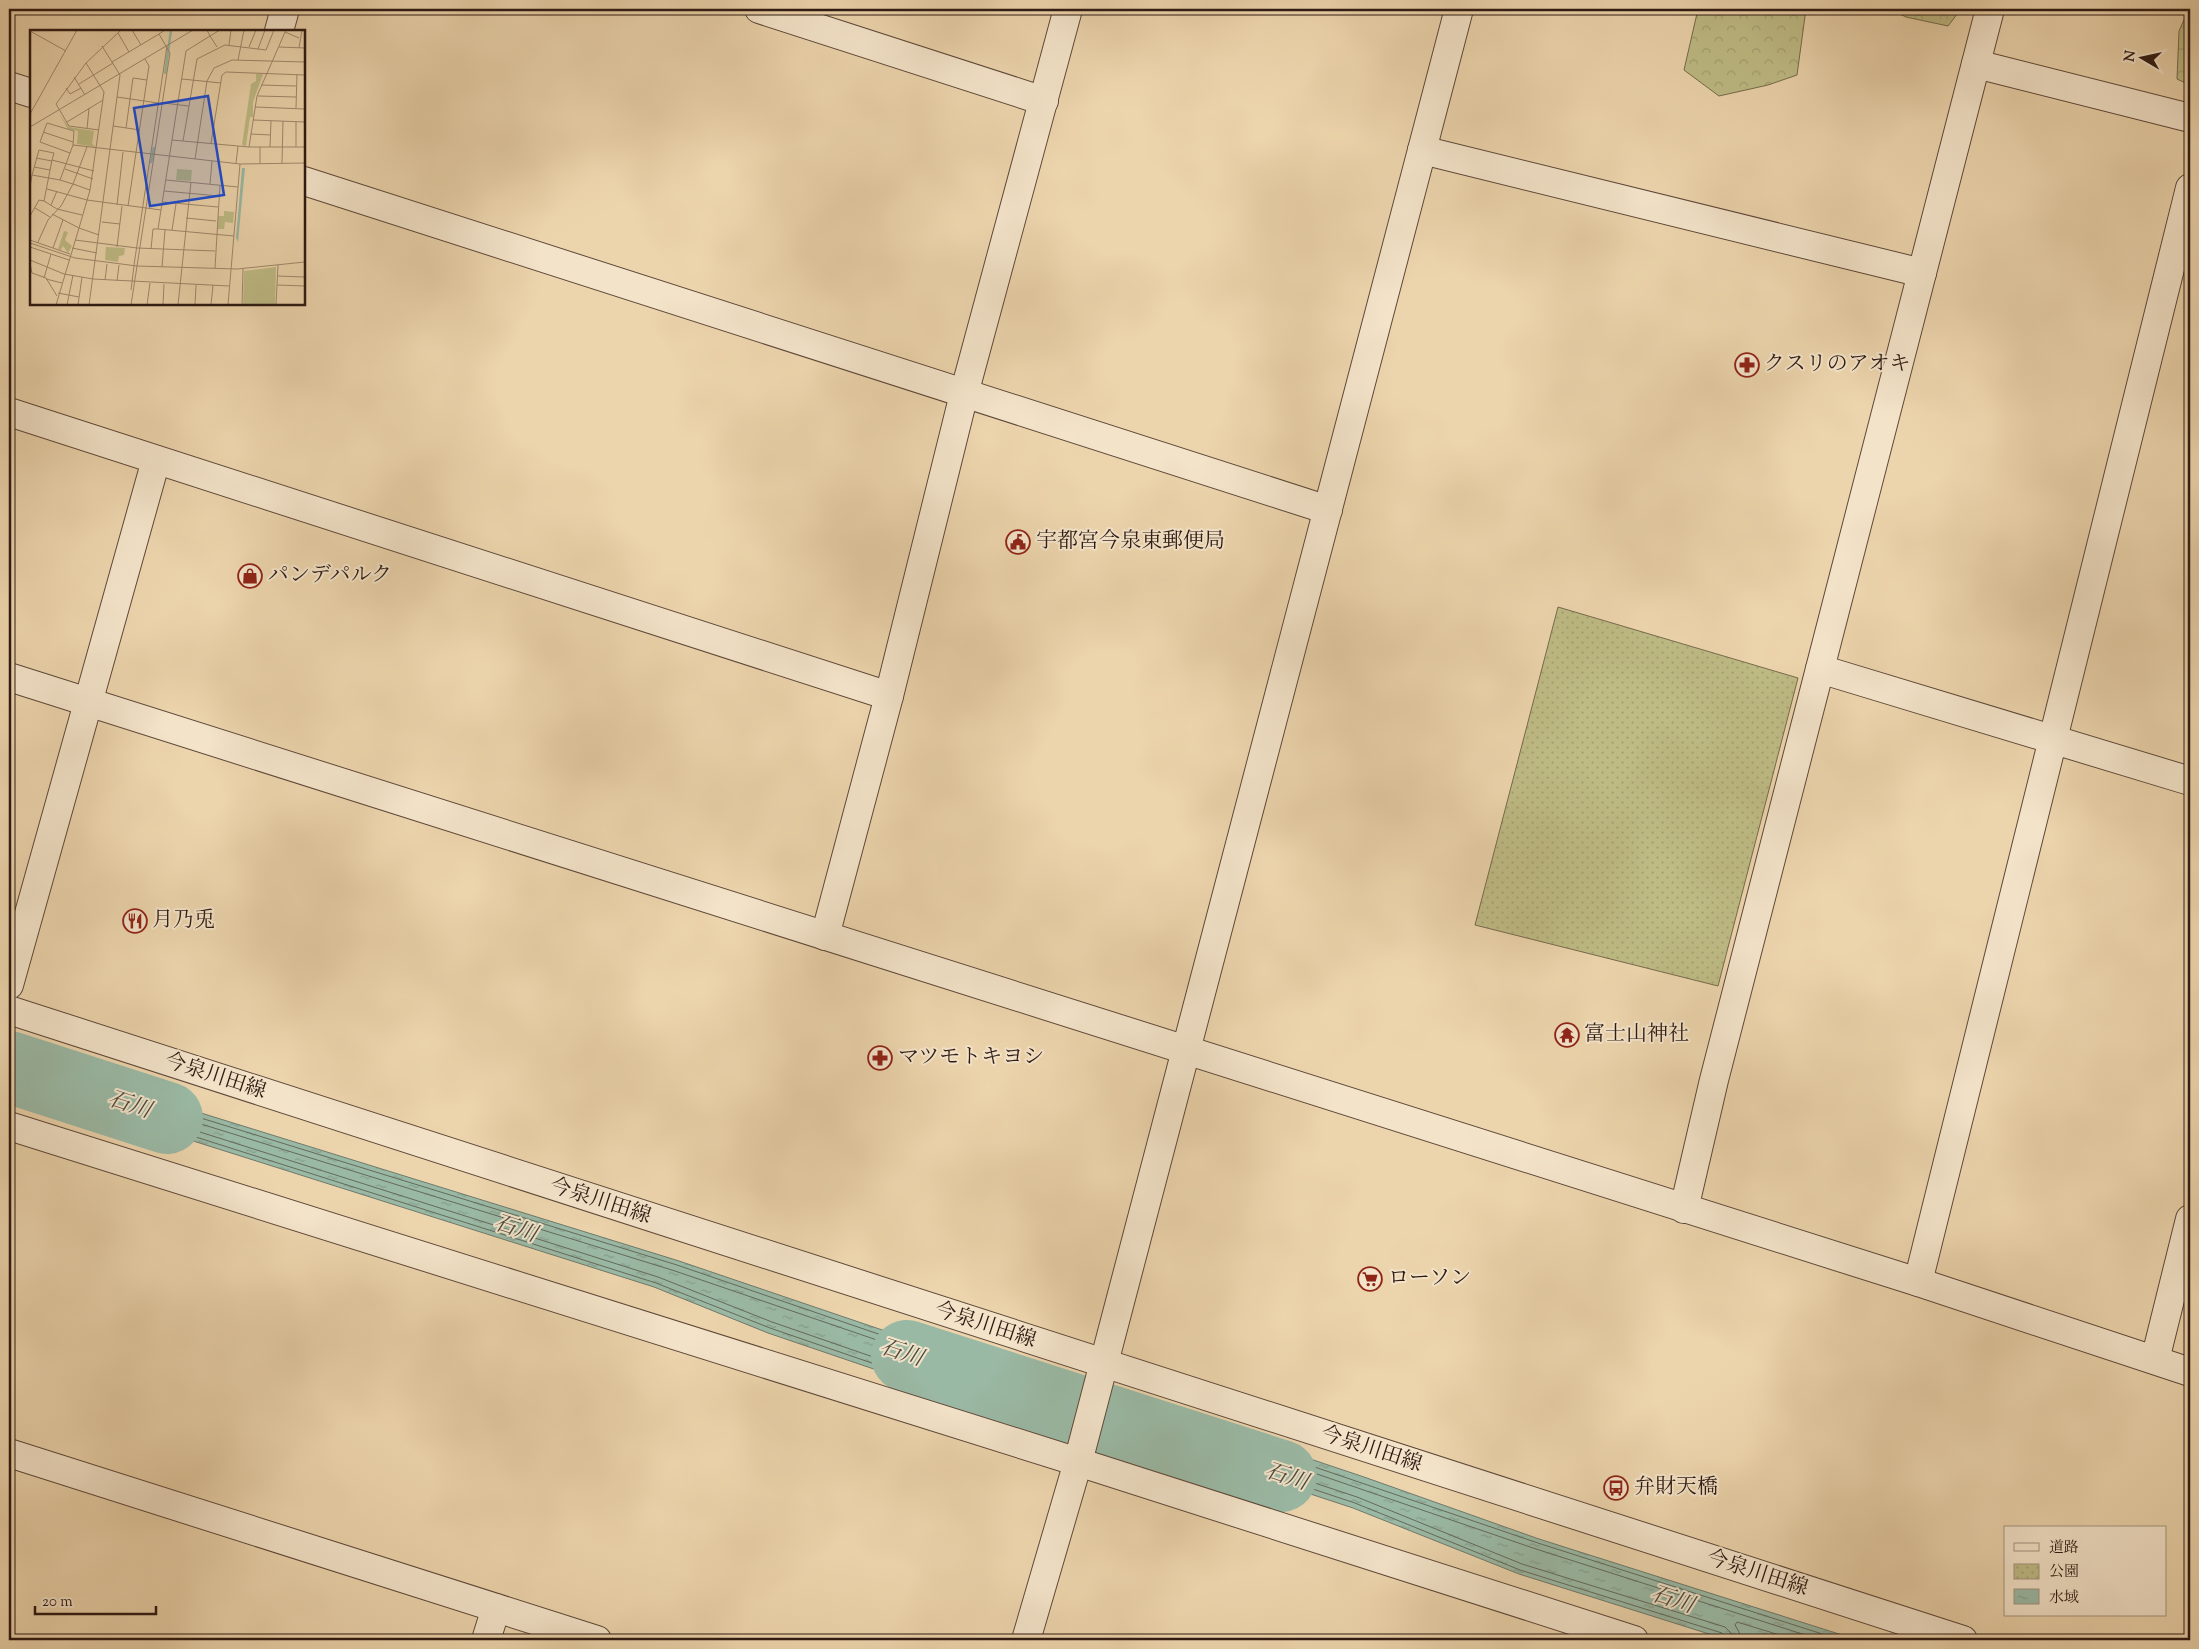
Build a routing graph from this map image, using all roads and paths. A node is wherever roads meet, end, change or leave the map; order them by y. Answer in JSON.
{"nodes":[{"id":1,"x":286,"y":9,"type":"edge"},
{"id":2,"x":759,"y":9,"type":"edge"},
{"id":3,"x":1068,"y":9,"type":"edge"},
{"id":4,"x":1459,"y":9,"type":"edge"},
{"id":5,"x":1990,"y":9,"type":"edge"},
{"id":6,"x":279,"y":30,"type":"edge"},
{"id":7,"x":1976,"y":64,"type":"junction"},
{"id":8,"x":9,"y":86,"type":"edge"},
{"id":9,"x":30,"y":93,"type":"edge"},
{"id":10,"x":1044,"y":101,"type":"junction"},
{"id":11,"x":2190,"y":118,"type":"edge"},
{"id":12,"x":1422,"y":150,"type":"junction"},
{"id":13,"x":305,"y":181,"type":"edge"},
{"id":14,"x":2190,"y":188,"type":"edge"},
{"id":15,"x":1922,"y":273,"type":"junction"},
{"id":16,"x":964,"y":394,"type":"junction"},
{"id":17,"x":9,"y":412,"type":"edge"},
{"id":18,"x":156,"y":460,"type":"junction"},
{"id":19,"x":1328,"y":510,"type":"junction"},
{"id":20,"x":1820,"y":669,"type":"junction"},
{"id":21,"x":9,"y":677,"type":"edge"},
{"id":22,"x":889,"y":696,"type":"junction"},
{"id":23,"x":87,"y":702,"type":"junction"},
{"id":24,"x":2054,"y":740,"type":"junction"},
{"id":25,"x":2190,"y":781,"type":"edge"},
{"id":26,"x":825,"y":936,"type":"junction"},
{"id":27,"x":9,"y":985,"type":"edge"},
{"id":28,"x":9,"y":1010,"type":"edge"},
{"id":29,"x":1187,"y":1052,"type":"junction"},
{"id":30,"x":9,"y":1126,"type":"edge"},
{"id":31,"x":1684,"y":1209,"type":"junction"},
{"id":32,"x":2190,"y":1219,"type":"edge"},
{"id":33,"x":1918,"y":1282,"type":"junction"},
{"id":34,"x":2155,"y":1360,"type":"junction"},
{"id":35,"x":1105,"y":1365,"type":"junction"},
{"id":36,"x":2190,"y":1372,"type":"edge"},
{"id":37,"x":9,"y":1453,"type":"edge"},
{"id":38,"x":1078,"y":1462,"type":"junction"},
{"id":39,"x":496,"y":1608,"type":"junction"},
{"id":40,"x":486,"y":1640,"type":"edge"},
{"id":41,"x":596,"y":1640,"type":"edge"},
{"id":42,"x":1026,"y":1640,"type":"edge"},
{"id":43,"x":1634,"y":1640,"type":"edge"},
{"id":44,"x":1963,"y":1640,"type":"edge"}],
"edges":[{"from":1,"to":6,"type":"street"},
{"from":2,"to":10,"type":"street"},
{"from":3,"to":10,"type":"street"},
{"from":4,"to":12,"type":"street"},
{"from":5,"to":7,"type":"street"},
{"from":7,"to":11,"type":"street"},
{"from":7,"to":15,"type":"street"},
{"from":8,"to":9,"type":"street"},
{"from":10,"to":16,"type":"street"},
{"from":12,"to":15,"type":"street"},
{"from":12,"to":19,"type":"street"},
{"from":13,"to":16,"type":"street"},
{"from":14,"to":24,"type":"street"},
{"from":15,"to":20,"type":"street"},
{"from":16,"to":19,"type":"street"},
{"from":16,"to":22,"type":"street"},
{"from":17,"to":18,"type":"street"},
{"from":18,"to":22,"type":"street"},
{"from":18,"to":23,"type":"street"},
{"from":19,"to":29,"type":"street"},
{"from":20,"to":24,"type":"street"},
{"from":20,"to":31,"type":"street"},
{"from":21,"to":23,"type":"street"},
{"from":22,"to":26,"type":"street"},
{"from":23,"to":26,"type":"street"},
{"from":23,"to":27,"type":"street"},
{"from":24,"to":25,"type":"street"},
{"from":24,"to":33,"type":"street"},
{"from":26,"to":29,"type":"street"},
{"from":28,"to":35,"type":"street","name":"今泉川田線"},
{"from":29,"to":31,"type":"street"},
{"from":29,"to":35,"type":"street"},
{"from":30,"to":38,"type":"street"},
{"from":31,"to":33,"type":"street"},
{"from":32,"to":34,"type":"street"},
{"from":33,"to":34,"type":"street"},
{"from":34,"to":36,"type":"street"},
{"from":35,"to":38,"type":"street"},
{"from":35,"to":44,"type":"street","name":"今泉川田線"},
{"from":37,"to":39,"type":"street"},
{"from":38,"to":42,"type":"street"},
{"from":38,"to":43,"type":"street"},
{"from":39,"to":40,"type":"street"},
{"from":39,"to":41,"type":"street"}]}
